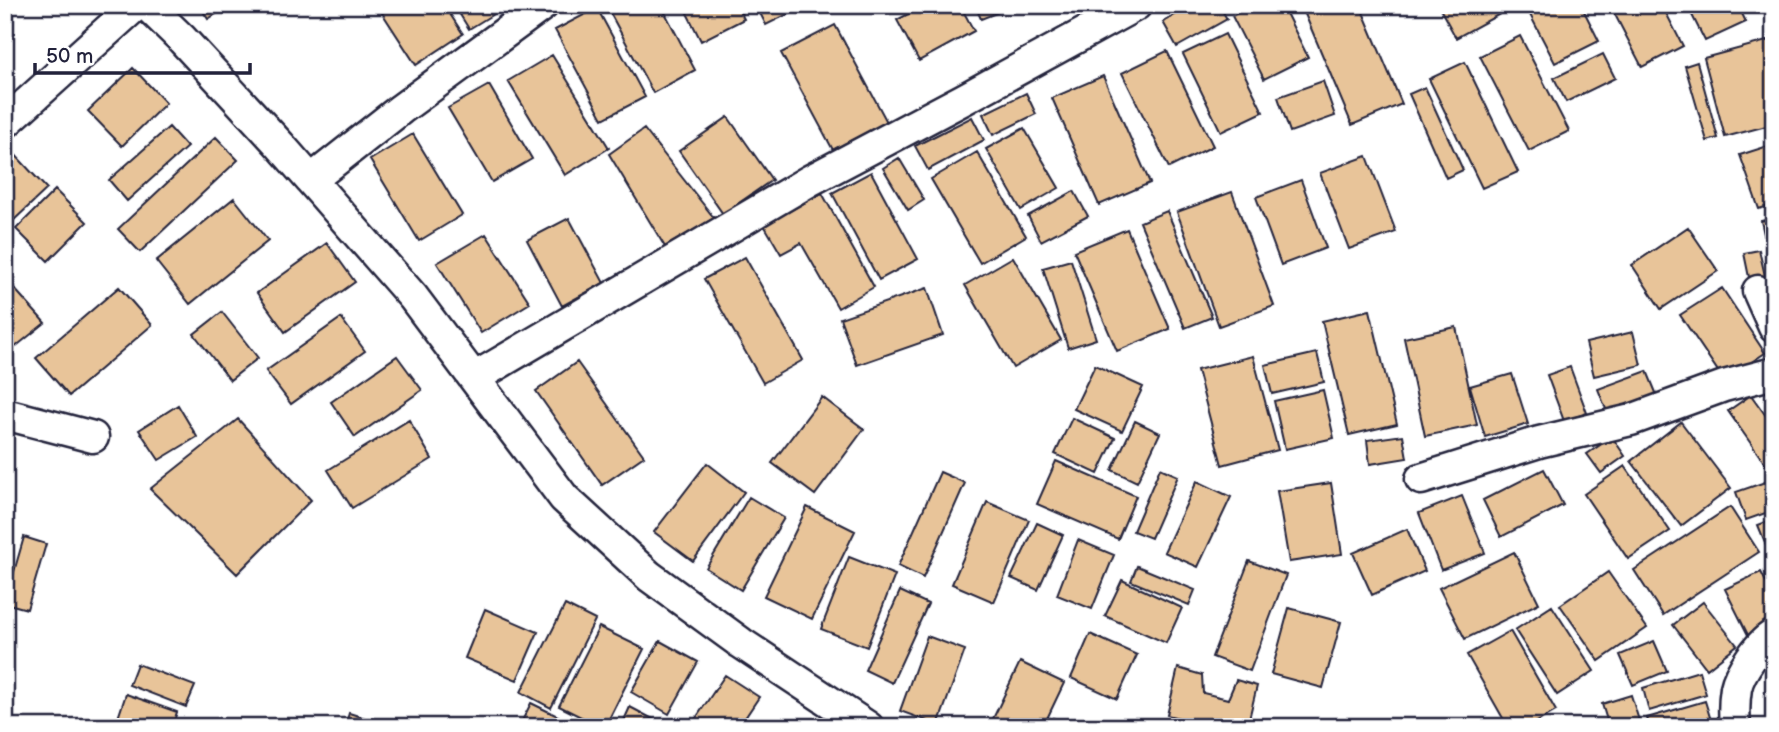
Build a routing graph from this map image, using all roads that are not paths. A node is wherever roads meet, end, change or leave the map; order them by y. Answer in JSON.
{"nodes":[{"id":1,"x":136,"y":5,"type":"edge"},
{"id":2,"x":147,"y":5,"type":"edge"},
{"id":3,"x":543,"y":5,"type":"edge"},
{"id":4,"x":1136,"y":5,"type":"edge"},
{"id":5,"x":5,"y":123,"type":"edge"},
{"id":6,"x":311,"y":180,"type":"junction"},
{"id":7,"x":1758,"y":291,"type":"dead end"},
{"id":8,"x":1774,"y":327,"type":"edge"},
{"id":9,"x":1774,"y":373,"type":"edge"},
{"id":10,"x":474,"y":378,"type":"junction"},
{"id":11,"x":5,"y":414,"type":"edge"},
{"id":12,"x":93,"y":437,"type":"dead end"},
{"id":13,"x":1421,"y":479,"type":"dead end"},
{"id":14,"x":1774,"y":635,"type":"edge"},
{"id":15,"x":868,"y":727,"type":"edge"},
{"id":16,"x":1734,"y":727,"type":"edge"}],
"edges":[{"from":1,"to":5,"type":"street"},
{"from":2,"to":6,"type":"street"},
{"from":3,"to":6,"type":"street"},
{"from":4,"to":10,"type":"street"},
{"from":6,"to":10,"type":"street"},
{"from":7,"to":8,"type":"street"},
{"from":9,"to":13,"type":"street"},
{"from":10,"to":15,"type":"street"},
{"from":11,"to":12,"type":"street"},
{"from":14,"to":16,"type":"street"}]}
